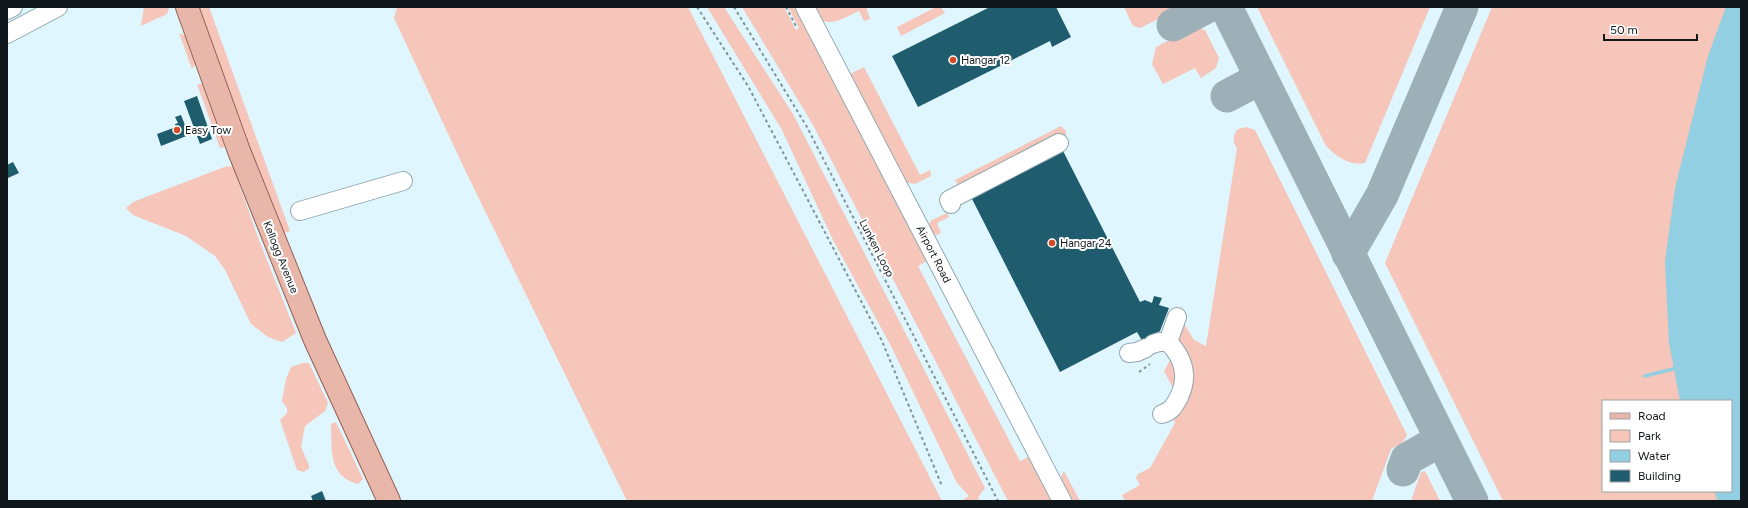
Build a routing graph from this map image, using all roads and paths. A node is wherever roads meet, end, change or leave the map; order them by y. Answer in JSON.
{"nodes":[{"id":1,"x":13,"y":7,"type":"edge"},
{"id":2,"x":58,"y":7,"type":"edge"},
{"id":3,"x":187,"y":7,"type":"edge"},
{"id":4,"x":697,"y":7,"type":"edge"},
{"id":5,"x":734,"y":7,"type":"edge"},
{"id":6,"x":786,"y":7,"type":"edge"},
{"id":7,"x":805,"y":7,"type":"edge"},
{"id":8,"x":7,"y":10,"type":"edge"},
{"id":9,"x":31,"y":13,"type":"edge"},
{"id":10,"x":797,"y":28,"type":"dead end"},
{"id":11,"x":7,"y":34,"type":"edge"},
{"id":12,"x":1059,"y":143,"type":"dead end"},
{"id":13,"x":403,"y":181,"type":"dead end"},
{"id":14,"x":951,"y":204,"type":"dead end"},
{"id":15,"x":300,"y":211,"type":"dead end"},
{"id":16,"x":1177,"y":317,"type":"dead end"},
{"id":17,"x":1155,"y":349,"type":"junction"},
{"id":18,"x":1129,"y":353,"type":"dead end"},
{"id":19,"x":1139,"y":372,"type":"dead end"},
{"id":20,"x":1162,"y":414,"type":"dead end"},
{"id":21,"x":942,"y":486,"type":"dead end"},
{"id":22,"x":389,"y":501,"type":"edge"},
{"id":23,"x":998,"y":501,"type":"edge"},
{"id":24,"x":1062,"y":501,"type":"edge"}],
"edges":[{"from":1,"to":8,"type":"lane"},
{"from":2,"to":9,"type":"lane"},
{"from":3,"to":22,"type":"main road","name":"Kellogg Avenue"},
{"from":4,"to":21,"type":"path"},
{"from":5,"to":23,"type":"path","name":"Lunken Loop"},
{"from":6,"to":10,"type":"path"},
{"from":7,"to":24,"type":"lane","name":"Airport Road"},
{"from":9,"to":11,"type":"lane"},
{"from":12,"to":14,"type":"lane"},
{"from":13,"to":15,"type":"lane"},
{"from":16,"to":17,"type":"lane"},
{"from":17,"to":18,"type":"lane"},
{"from":17,"to":19,"type":"path"},
{"from":17,"to":20,"type":"lane"}]}
